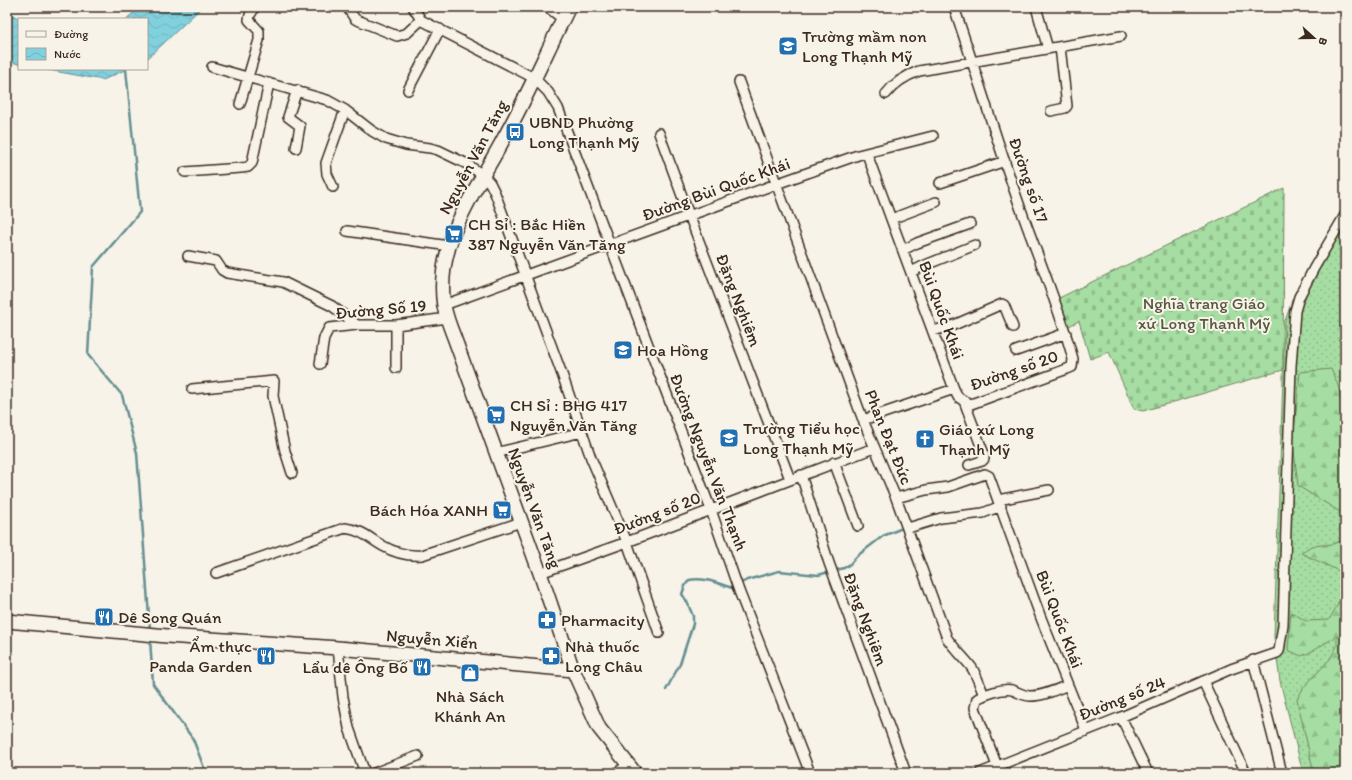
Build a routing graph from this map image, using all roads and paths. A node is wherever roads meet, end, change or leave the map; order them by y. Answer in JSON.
{"nodes":[{"id":1,"x":255,"y":7,"type":"edge"},
{"id":2,"x":347,"y":7,"type":"edge"},
{"id":3,"x":413,"y":7,"type":"edge"},
{"id":4,"x":547,"y":7,"type":"edge"},
{"id":5,"x":954,"y":7,"type":"edge"},
{"id":6,"x":1036,"y":7,"type":"edge"},
{"id":7,"x":566,"y":13,"type":"edge"},
{"id":8,"x":421,"y":20,"type":"junction"},
{"id":9,"x":440,"y":29,"type":"junction"},
{"id":10,"x":1121,"y":36,"type":"dead end"},
{"id":11,"x":1060,"y":47,"type":"junction"},
{"id":12,"x":1048,"y":49,"type":"junction"},
{"id":13,"x":972,"y":63,"type":"junction"},
{"id":14,"x":212,"y":67,"type":"dead end"},
{"id":15,"x":248,"y":77,"type":"junction"},
{"id":16,"x":534,"y":78,"type":"junction"},
{"id":17,"x":269,"y":82,"type":"junction"},
{"id":18,"x":740,"y":82,"type":"dead end"},
{"id":19,"x":296,"y":90,"type":"junction"},
{"id":20,"x":408,"y":90,"type":"dead end"},
{"id":21,"x":886,"y":94,"type":"dead end"},
{"id":22,"x":240,"y":104,"type":"dead end"},
{"id":23,"x":345,"y":110,"type":"junction"},
{"id":24,"x":1051,"y":111,"type":"dead end"},
{"id":25,"x":659,"y":133,"type":"dead end"},
{"id":26,"x":933,"y":136,"type":"dead end"},
{"id":27,"x":296,"y":148,"type":"dead end"},
{"id":28,"x":867,"y":154,"type":"junction"},
{"id":29,"x":1005,"y":161,"type":"junction"},
{"id":30,"x":185,"y":172,"type":"dead end"},
{"id":31,"x":483,"y":175,"type":"junction"},
{"id":32,"x":940,"y":183,"type":"dead end"},
{"id":33,"x":776,"y":184,"type":"junction"},
{"id":34,"x":333,"y":187,"type":"dead end"},
{"id":35,"x":936,"y":202,"type":"dead end"},
{"id":36,"x":689,"y":215,"type":"junction"},
{"id":37,"x":1345,"y":215,"type":"edge"},
{"id":38,"x":891,"y":220,"type":"junction"},
{"id":39,"x":970,"y":224,"type":"dead end"},
{"id":40,"x":347,"y":231,"type":"dead end"},
{"id":41,"x":609,"y":244,"type":"junction"},
{"id":42,"x":975,"y":245,"type":"dead end"},
{"id":43,"x":449,"y":246,"type":"junction"},
{"id":44,"x":902,"y":250,"type":"junction"},
{"id":45,"x":188,"y":256,"type":"dead end"},
{"id":46,"x":911,"y":272,"type":"junction"},
{"id":47,"x":525,"y":275,"type":"junction"},
{"id":48,"x":444,"y":305,"type":"junction"},
{"id":49,"x":448,"y":318,"type":"junction"},
{"id":50,"x":358,"y":325,"type":"junction"},
{"id":51,"x":396,"y":325,"type":"junction"},
{"id":52,"x":1013,"y":327,"type":"dead end"},
{"id":53,"x":933,"y":331,"type":"junction"},
{"id":54,"x":1066,"y":333,"type":"junction"},
{"id":55,"x":1016,"y":351,"type":"dead end"},
{"id":56,"x":320,"y":364,"type":"dead end"},
{"id":57,"x":1073,"y":364,"type":"joint"},
{"id":58,"x":396,"y":368,"type":"dead end"},
{"id":59,"x":192,"y":389,"type":"dead end"},
{"id":60,"x":954,"y":389,"type":"junction"},
{"id":61,"x":964,"y":401,"type":"junction"},
{"id":62,"x":863,"y":420,"type":"junction"},
{"id":63,"x":582,"y":432,"type":"junction"},
{"id":64,"x":874,"y":448,"type":"junction"},
{"id":65,"x":495,"y":453,"type":"junction"},
{"id":66,"x":834,"y":462,"type":"junction"},
{"id":67,"x":969,"y":465,"type":"dead end"},
{"id":68,"x":292,"y":474,"type":"dead end"},
{"id":69,"x":801,"y":475,"type":"junction"},
{"id":70,"x":790,"y":479,"type":"junction"},
{"id":71,"x":1049,"y":490,"type":"dead end"},
{"id":72,"x":896,"y":498,"type":"junction"},
{"id":73,"x":1000,"y":503,"type":"junction"},
{"id":74,"x":711,"y":510,"type":"junction"},
{"id":75,"x":521,"y":522,"type":"junction"},
{"id":76,"x":858,"y":526,"type":"dead end"},
{"id":77,"x":908,"y":529,"type":"junction"},
{"id":78,"x":627,"y":542,"type":"junction"},
{"id":79,"x":216,"y":573,"type":"dead end"},
{"id":80,"x":540,"y":573,"type":"junction"},
{"id":81,"x":7,"y":621,"type":"edge"},
{"id":82,"x":659,"y":632,"type":"dead end"},
{"id":83,"x":338,"y":648,"type":"junction"},
{"id":84,"x":1253,"y":660,"type":"junction"},
{"id":85,"x":573,"y":670,"type":"junction"},
{"id":86,"x":1203,"y":681,"type":"junction"},
{"id":87,"x":1068,"y":685,"type":"junction"},
{"id":88,"x":984,"y":695,"type":"junction"},
{"id":89,"x":1121,"y":717,"type":"junction"},
{"id":90,"x":1086,"y":730,"type":"junction"},
{"id":91,"x":418,"y":756,"type":"dead end"},
{"id":92,"x":631,"y":769,"type":"edge"},
{"id":93,"x":995,"y":769,"type":"edge"},
{"id":94,"x":365,"y":773,"type":"edge"},
{"id":95,"x":374,"y":773,"type":"edge"},
{"id":96,"x":616,"y":773,"type":"edge"},
{"id":97,"x":810,"y":773,"type":"edge"},
{"id":98,"x":906,"y":773,"type":"edge"},
{"id":99,"x":980,"y":773,"type":"edge"},
{"id":100,"x":1148,"y":773,"type":"edge"},
{"id":101,"x":1246,"y":773,"type":"edge"},
{"id":102,"x":1282,"y":773,"type":"edge"}],
"edges":[{"from":1,"to":15,"type":"street"},
{"from":2,"to":8,"type":"street"},
{"from":3,"to":8,"type":"street"},
{"from":4,"to":7,"type":"street"},
{"from":5,"to":13,"type":"street","name":"Đường số 17"},
{"from":6,"to":12,"type":"street"},
{"from":7,"to":16,"type":"main road","name":"Nguyễn Văn Tăng"},
{"from":8,"to":9,"type":"street","name":"Đường Nguyễn Văn Thạnh"},
{"from":9,"to":16,"type":"street","name":"Đường Nguyễn Văn Thạnh"},
{"from":9,"to":20,"type":"street"},
{"from":10,"to":11,"type":"street"},
{"from":11,"to":12,"type":"street"},
{"from":11,"to":24,"type":"street"},
{"from":12,"to":13,"type":"street"},
{"from":13,"to":21,"type":"street"},
{"from":13,"to":29,"type":"street","name":"Đường số 17"},
{"from":14,"to":15,"type":"street"},
{"from":15,"to":17,"type":"street"},
{"from":15,"to":22,"type":"street"},
{"from":16,"to":31,"type":"main road","name":"Nguyễn Văn Tăng"},
{"from":16,"to":41,"type":"street","name":"Đường Nguyễn Văn Thạnh"},
{"from":17,"to":19,"type":"street"},
{"from":17,"to":30,"type":"street"},
{"from":18,"to":33,"type":"street","name":"Phan Đạt Đức"},
{"from":19,"to":23,"type":"street"},
{"from":19,"to":27,"type":"street"},
{"from":23,"to":31,"type":"street"},
{"from":23,"to":34,"type":"street"},
{"from":25,"to":36,"type":"street","name":"Đặng Nghiêm"},
{"from":26,"to":28,"type":"street","name":"Đường Bùi Quốc Khái"},
{"from":28,"to":33,"type":"street","name":"Đường Bùi Quốc Khái"},
{"from":28,"to":38,"type":"street","name":"Bùi Quốc Khái"},
{"from":29,"to":32,"type":"street"},
{"from":29,"to":54,"type":"street","name":"Đường số 17"},
{"from":31,"to":43,"type":"main road","name":"Nguyễn Văn Tăng"},
{"from":31,"to":47,"type":"street"},
{"from":33,"to":36,"type":"street","name":"Đường Bùi Quốc Khái"},
{"from":33,"to":62,"type":"street","name":"Phan Đạt Đức"},
{"from":35,"to":38,"type":"street"},
{"from":36,"to":41,"type":"street","name":"Đường Bùi Quốc Khái"},
{"from":36,"to":70,"type":"street","name":"Đặng Nghiêm"},
{"from":37,"to":84,"type":"street","name":"Đường số 24"},
{"from":38,"to":44,"type":"street","name":"Bùi Quốc Khái"},
{"from":39,"to":44,"type":"street"},
{"from":40,"to":43,"type":"street"},
{"from":41,"to":47,"type":"street","name":"Đường Bùi Quốc Khái"},
{"from":41,"to":74,"type":"street","name":"Đường Nguyễn Văn Thạnh"},
{"from":42,"to":46,"type":"street"},
{"from":43,"to":48,"type":"main road","name":"Nguyễn Văn Tăng"},
{"from":44,"to":46,"type":"street","name":"Bùi Quốc Khái"},
{"from":45,"to":50,"type":"street"},
{"from":46,"to":53,"type":"street","name":"Bùi Quốc Khái"},
{"from":47,"to":48,"type":"street","name":"Đường Bùi Quốc Khái"},
{"from":47,"to":63,"type":"street"},
{"from":48,"to":49,"type":"main road","name":"Nguyễn Văn Tăng"},
{"from":49,"to":51,"type":"street","name":"Đường Số 19"},
{"from":49,"to":65,"type":"main road","name":"Nguyễn Văn Tăng"},
{"from":50,"to":51,"type":"street","name":"Đường Số 19"},
{"from":50,"to":56,"type":"street","name":"Đường Số 19"},
{"from":51,"to":58,"type":"street"},
{"from":52,"to":53,"type":"street"},
{"from":53,"to":60,"type":"street","name":"Bùi Quốc Khái"},
{"from":54,"to":55,"type":"street"},
{"from":54,"to":57,"type":"street","name":"Đường số 17"},
{"from":57,"to":61,"type":"street","name":"Đường số 20"},
{"from":59,"to":68,"type":"street"},
{"from":60,"to":61,"type":"street","name":"Bùi Quốc Khái"},
{"from":60,"to":62,"type":"street","name":"Đường số 20"},
{"from":61,"to":67,"type":"street","name":"Bùi Quốc Khái"},
{"from":62,"to":64,"type":"street","name":"Phan Đạt Đức"},
{"from":63,"to":65,"type":"street"},
{"from":63,"to":78,"type":"street"},
{"from":64,"to":66,"type":"street","name":"Đường số 20"},
{"from":64,"to":72,"type":"street","name":"Phan Đạt Đức"},
{"from":65,"to":75,"type":"main road","name":"Nguyễn Văn Tăng"},
{"from":66,"to":69,"type":"street","name":"Đường số 20"},
{"from":66,"to":76,"type":"street"},
{"from":69,"to":70,"type":"street","name":"Đường số 20"},
{"from":69,"to":98,"type":"street","name":"Đặng Nghiêm"},
{"from":70,"to":74,"type":"street","name":"Đường số 20"},
{"from":71,"to":73,"type":"street"},
{"from":72,"to":73,"type":"street","name":"Bùi Quốc Khái"},
{"from":72,"to":77,"type":"street","name":"Phan Đạt Đức"},
{"from":73,"to":77,"type":"street"},
{"from":73,"to":87,"type":"street","name":"Bùi Quốc Khái"},
{"from":74,"to":78,"type":"street","name":"Đường số 20"},
{"from":74,"to":97,"type":"street","name":"Đường Nguyễn Văn Thạnh"},
{"from":75,"to":79,"type":"street"},
{"from":75,"to":80,"type":"main road","name":"Nguyễn Văn Tăng"},
{"from":77,"to":88,"type":"street","name":"Phan Đạt Đức"},
{"from":78,"to":80,"type":"street","name":"Đường số 20"},
{"from":78,"to":82,"type":"street"},
{"from":80,"to":85,"type":"main road","name":"Nguyễn Văn Tăng"},
{"from":81,"to":83,"type":"main road","name":"Nguyễn Xiển"},
{"from":83,"to":85,"type":"main road","name":"Nguyễn Xiển"},
{"from":83,"to":94,"type":"street"},
{"from":84,"to":86,"type":"street","name":"Đường số 24"},
{"from":84,"to":102,"type":"street"},
{"from":85,"to":92,"type":"main road"},
{"from":86,"to":89,"type":"street","name":"Đường số 24"},
{"from":86,"to":101,"type":"street"},
{"from":87,"to":88,"type":"street"},
{"from":87,"to":90,"type":"street","name":"Bùi Quốc Khái"},
{"from":88,"to":93,"type":"street"},
{"from":89,"to":90,"type":"street","name":"Đường số 24"},
{"from":89,"to":100,"type":"street"},
{"from":90,"to":93,"type":"street","name":"Đường số 24"},
{"from":91,"to":95,"type":"street"},
{"from":92,"to":96,"type":"street"},
{"from":93,"to":99,"type":"street","name":"Đường số 24"}]}
